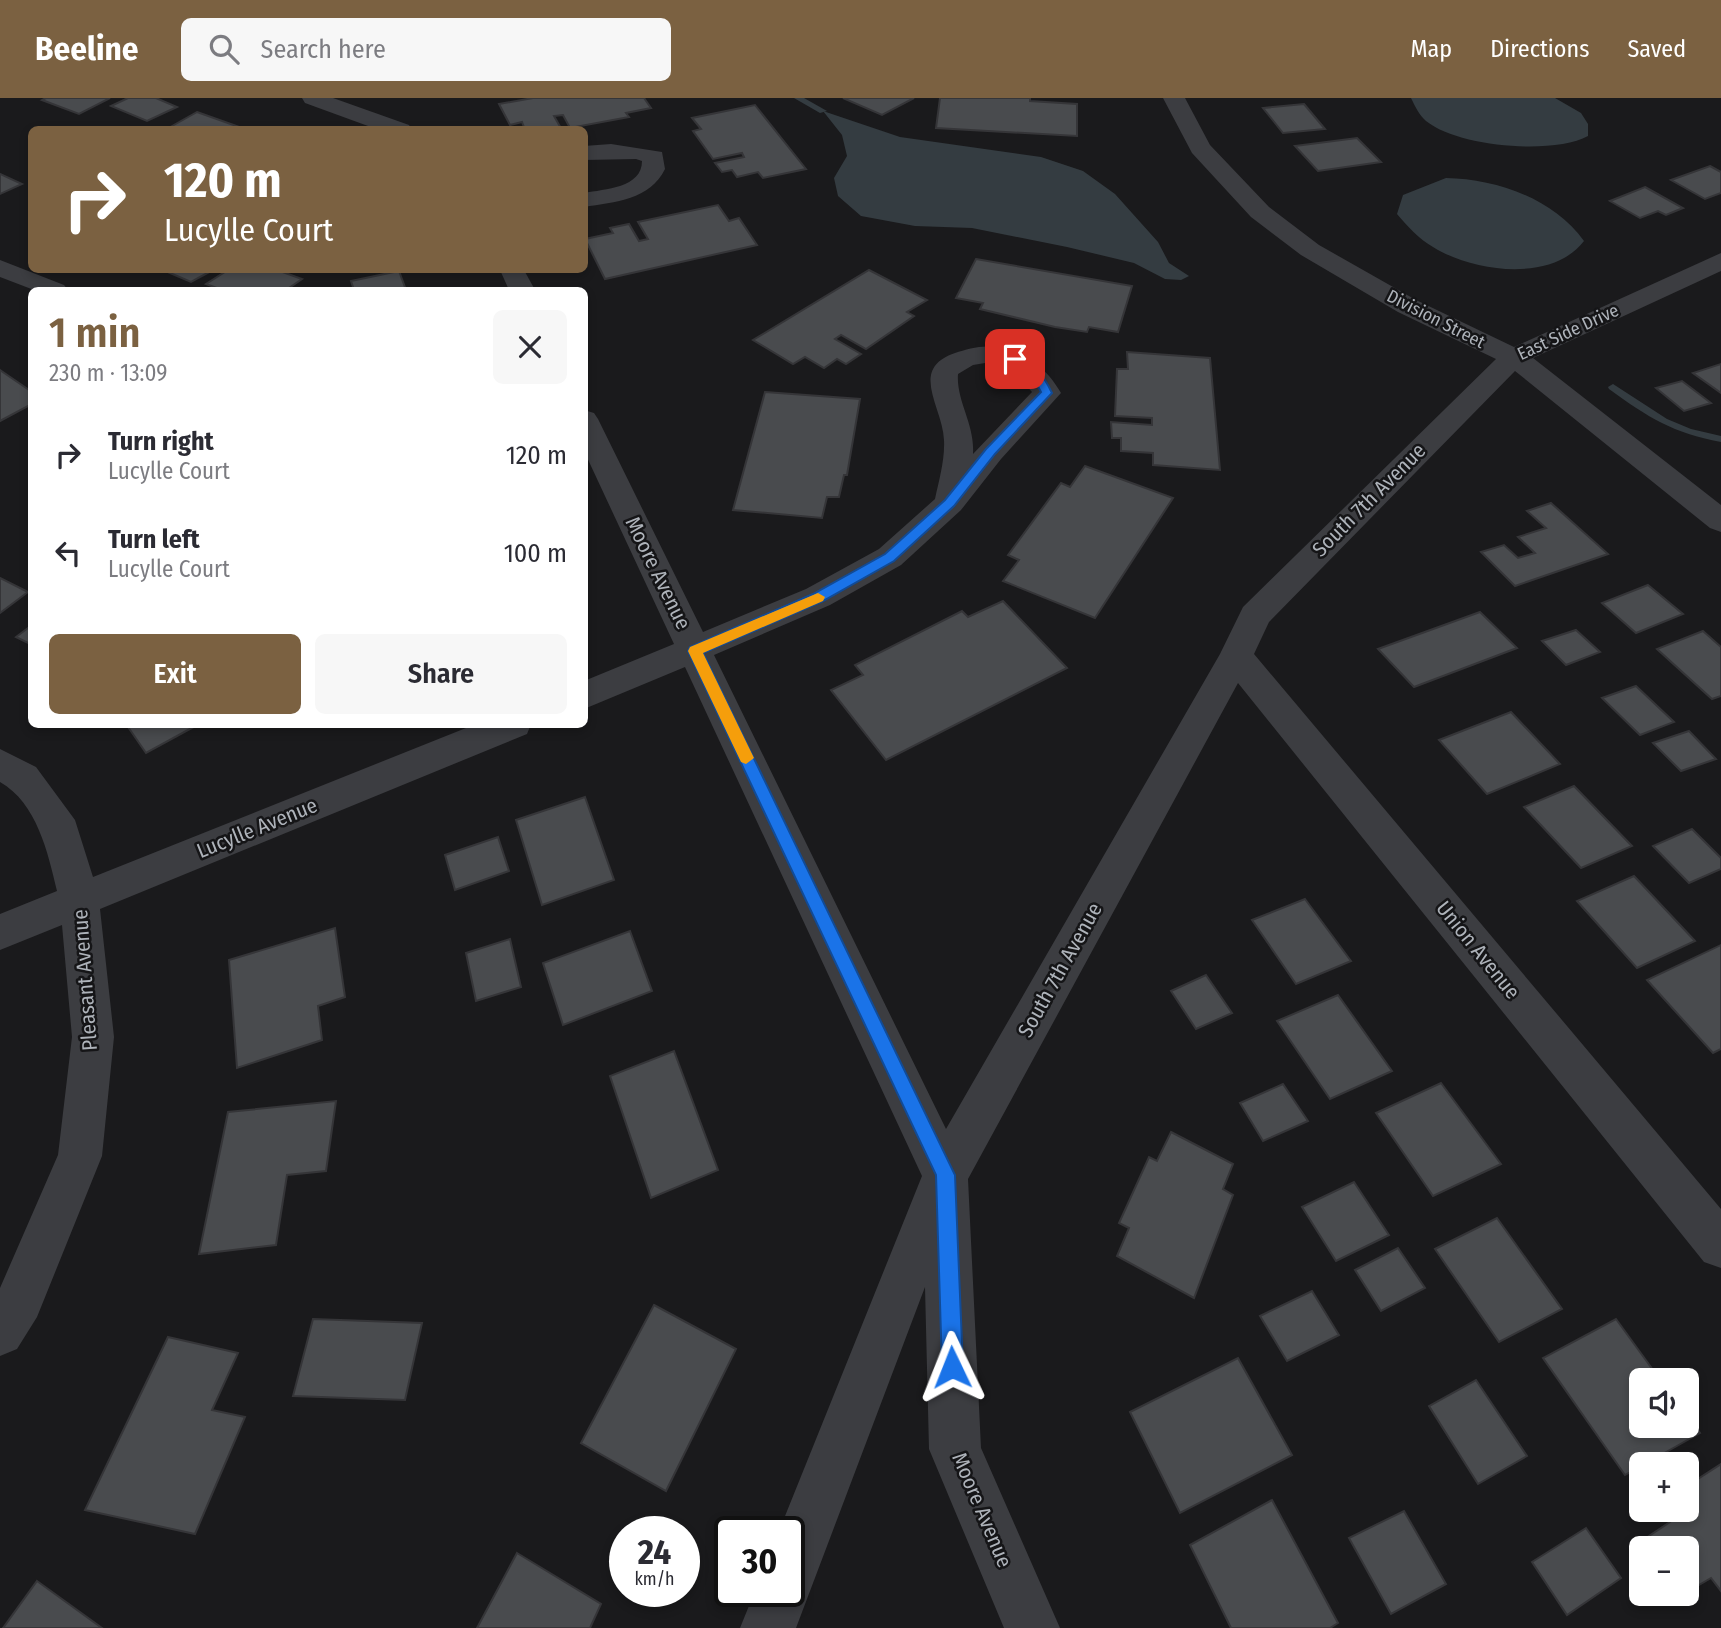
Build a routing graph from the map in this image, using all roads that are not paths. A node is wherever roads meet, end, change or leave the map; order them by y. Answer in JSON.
{"nodes":[{"id":1,"x":313,"y":98,"type":"edge"},
{"id":2,"x":1174,"y":98,"type":"edge"},
{"id":3,"x":390,"y":126,"type":"edge"},
{"id":4,"x":588,"y":152,"type":"edge"},
{"id":5,"x":588,"y":199,"type":"edge"},
{"id":6,"x":1721,"y":261,"type":"edge"},
{"id":7,"x":0,"y":268,"type":"edge"},
{"id":8,"x":48,"y":287,"type":"edge"},
{"id":9,"x":1514,"y":357,"type":"junction"},
{"id":10,"x":588,"y":427,"type":"edge"},
{"id":11,"x":1436,"y":432,"type":"joint"},
{"id":12,"x":950,"y":503,"type":"junction"},
{"id":13,"x":1721,"y":521,"type":"edge"},
{"id":14,"x":695,"y":651,"type":"junction"},
{"id":15,"x":1236,"y":656,"type":"junction"},
{"id":16,"x":588,"y":694,"type":"edge"},
{"id":17,"x":504,"y":728,"type":"edge"},
{"id":18,"x":0,"y":764,"type":"edge"},
{"id":19,"x":79,"y":900,"type":"junction"},
{"id":20,"x":0,"y":932,"type":"edge"},
{"id":21,"x":945,"y":1175,"type":"junction"},
{"id":22,"x":1721,"y":1245,"type":"edge"},
{"id":23,"x":0,"y":1332,"type":"edge"},
{"id":24,"x":805,"y":1532,"type":"edge"},
{"id":25,"x":776,"y":1607,"type":"edge"},
{"id":26,"x":768,"y":1628,"type":"edge"},
{"id":27,"x":1032,"y":1628,"type":"edge"}],
"edges":[{"from":1,"to":3,"type":"street"},
{"from":2,"to":9,"type":"street","name":"Division Street"},
{"from":4,"to":5,"type":"street"},
{"from":6,"to":9,"type":"street","name":"East Side Drive"},
{"from":7,"to":8,"type":"street"},
{"from":9,"to":11,"type":"street","name":"East Side Drive"},
{"from":9,"to":13,"type":"street","name":"Division Street"},
{"from":10,"to":14,"type":"street","name":"Moore Avenue"},
{"from":11,"to":15,"type":"street","name":"South 7th Avenue"},
{"from":12,"to":12,"type":"street"},
{"from":12,"to":14,"type":"street"},
{"from":14,"to":16,"type":"street"},
{"from":14,"to":21,"type":"street","name":"Moore Avenue"},
{"from":15,"to":21,"type":"street","name":"South 7th Avenue"},
{"from":15,"to":22,"type":"street","name":"Union Avenue"},
{"from":17,"to":19,"type":"street","name":"Lucylle Avenue"},
{"from":18,"to":19,"type":"street","name":"Pleasant Avenue"},
{"from":19,"to":20,"type":"street","name":"Lucylle Avenue"},
{"from":19,"to":23,"type":"street","name":"Pleasant Avenue"},
{"from":21,"to":24,"type":"street","name":"South 7th Avenue"},
{"from":21,"to":27,"type":"street","name":"Moore Avenue"},
{"from":25,"to":26,"type":"street"}]}
